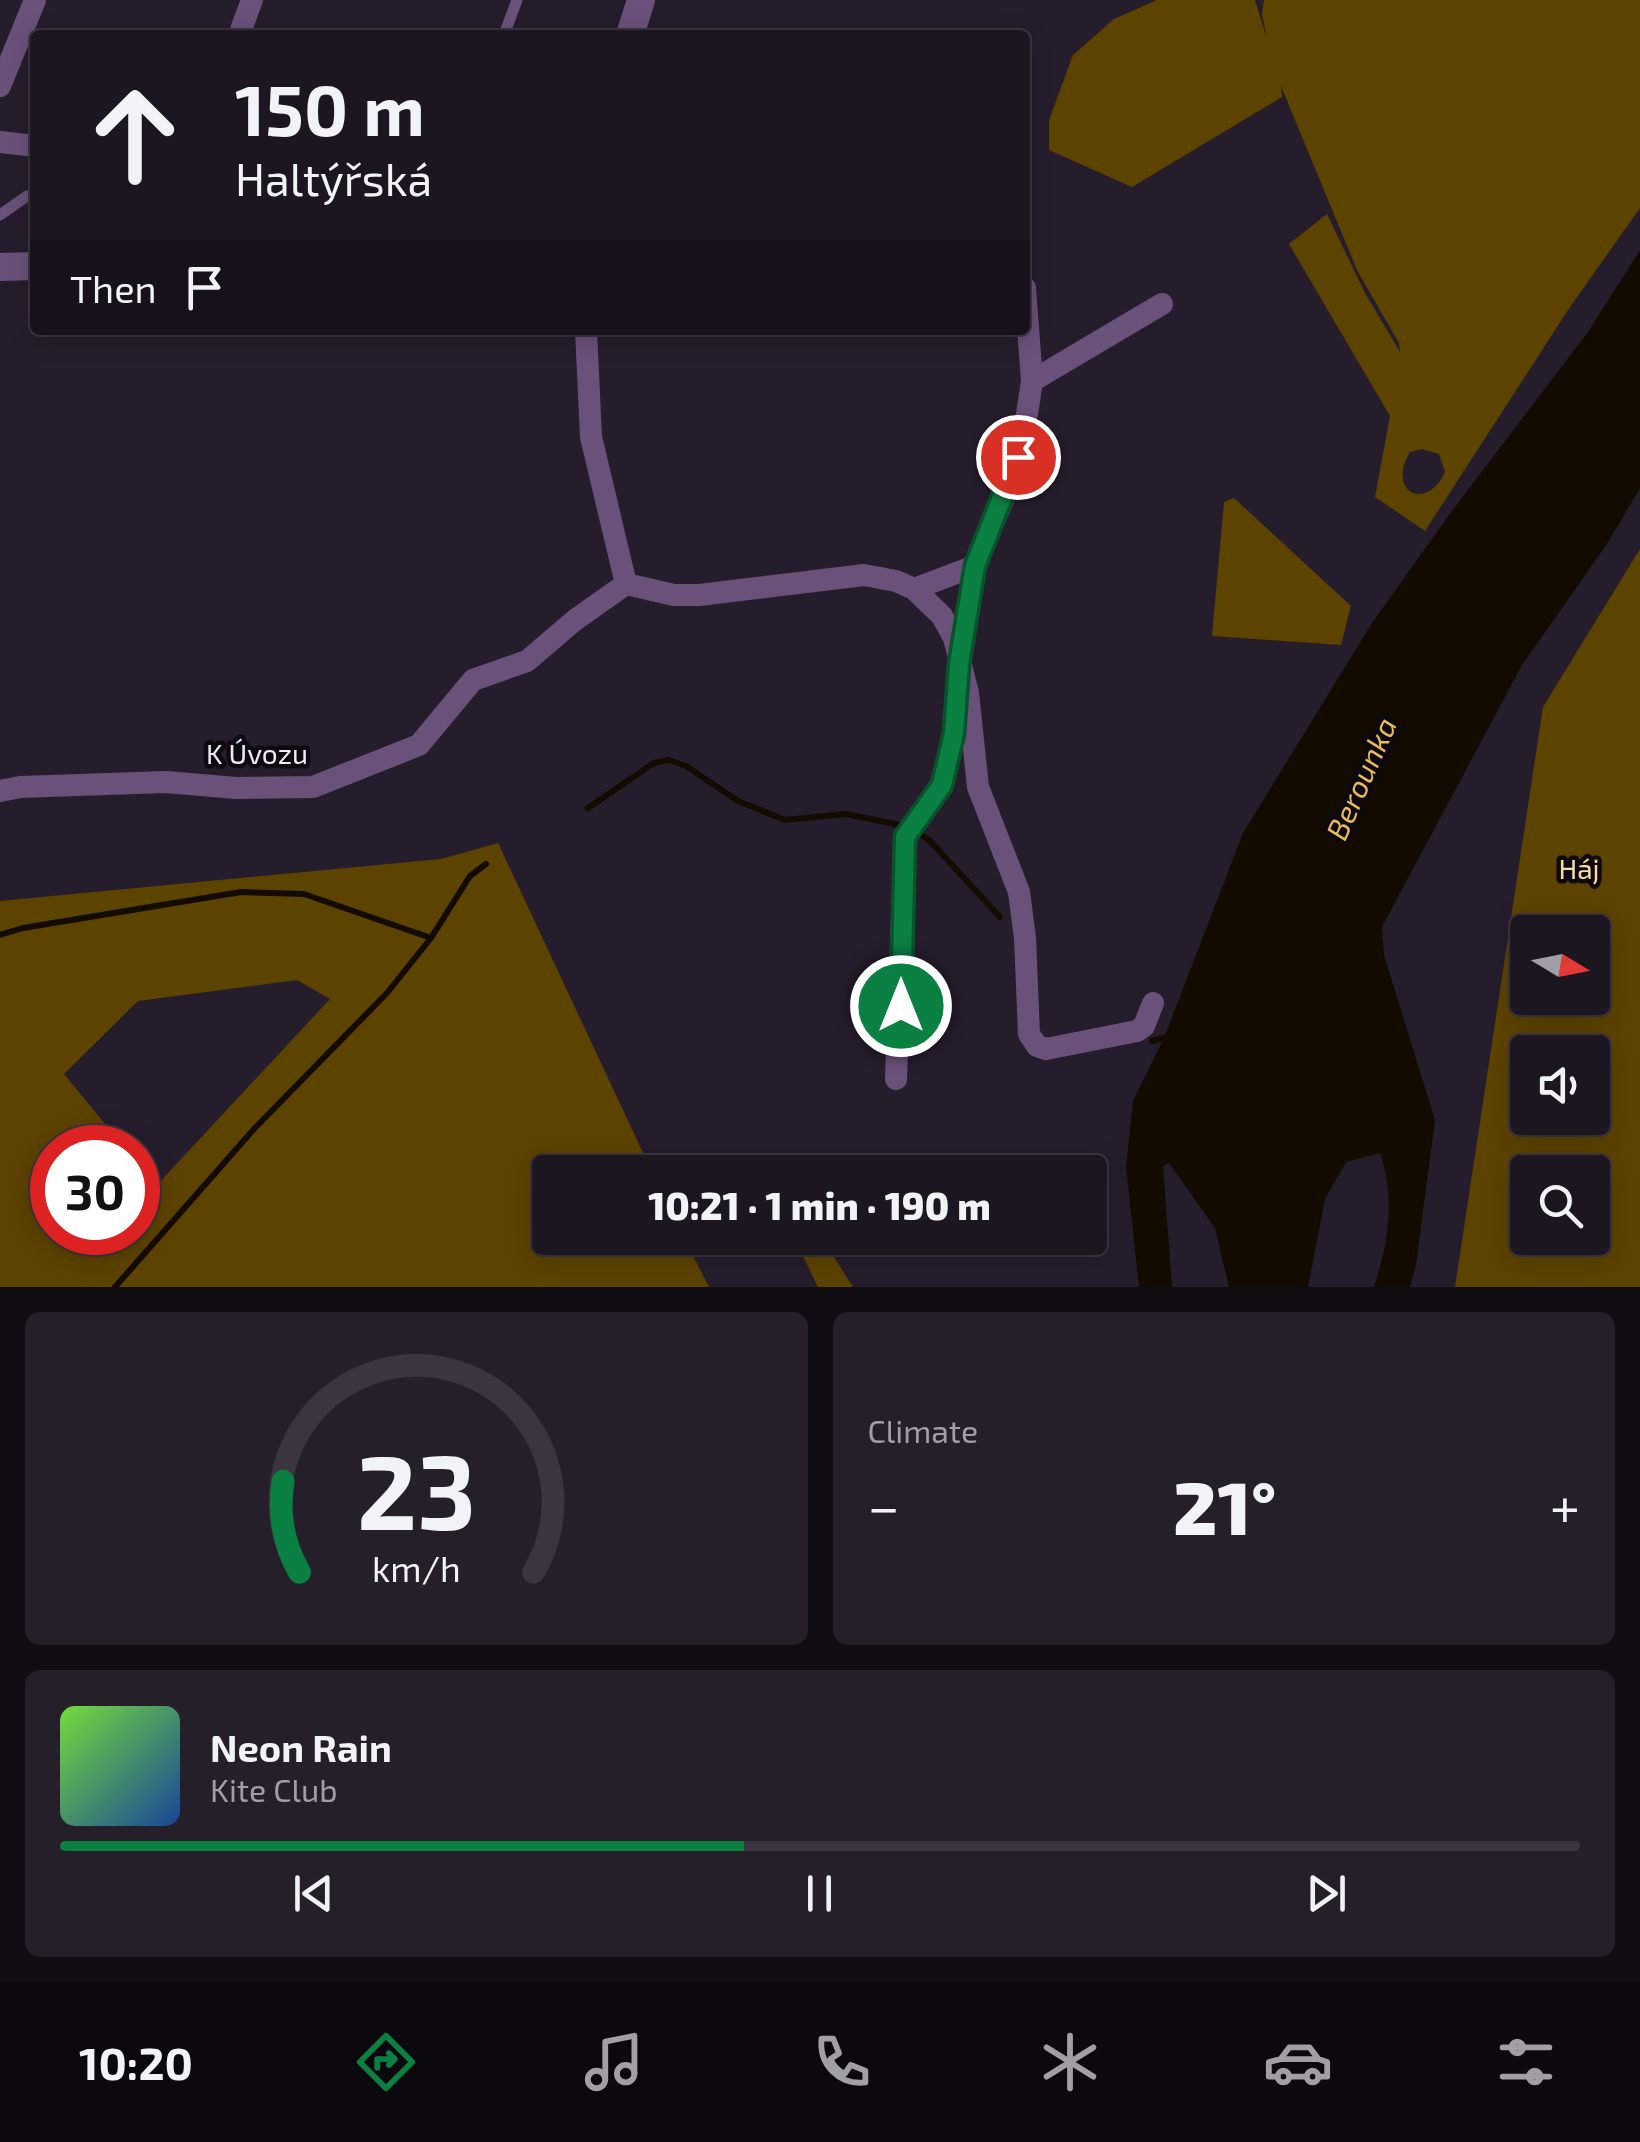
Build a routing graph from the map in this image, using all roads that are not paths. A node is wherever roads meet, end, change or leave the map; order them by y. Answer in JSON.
{"nodes":[{"id":1,"x":35,"y":0,"type":"edge"},
{"id":2,"x":252,"y":0,"type":"edge"},
{"id":3,"x":518,"y":0,"type":"edge"},
{"id":4,"x":642,"y":0,"type":"edge"},
{"id":5,"x":240,"y":30,"type":"edge"},
{"id":6,"x":506,"y":30,"type":"edge"},
{"id":7,"x":632,"y":30,"type":"edge"},
{"id":8,"x":0,"y":86,"type":"edge"},
{"id":9,"x":0,"y":142,"type":"edge"},
{"id":10,"x":30,"y":145,"type":"edge"},
{"id":11,"x":30,"y":196,"type":"edge"},
{"id":12,"x":0,"y":215,"type":"edge"},
{"id":13,"x":30,"y":266,"type":"edge"},
{"id":14,"x":0,"y":267,"type":"edge"},
{"id":15,"x":1162,"y":304,"type":"dead end"},
{"id":16,"x":586,"y":335,"type":"edge"},
{"id":17,"x":1029,"y":335,"type":"edge"},
{"id":18,"x":1032,"y":381,"type":"junction"},
{"id":19,"x":975,"y":566,"type":"junction"},
{"id":20,"x":626,"y":584,"type":"junction"},
{"id":21,"x":914,"y":589,"type":"junction"},
{"id":22,"x":959,"y":664,"type":"junction"},
{"id":23,"x":0,"y":790,"type":"edge"},
{"id":24,"x":1153,"y":1002,"type":"dead end"},
{"id":25,"x":896,"y":1079,"type":"dead end"}],
"edges":[{"from":1,"to":8,"type":"street"},
{"from":2,"to":5,"type":"street"},
{"from":3,"to":6,"type":"lane"},
{"from":4,"to":7,"type":"street"},
{"from":9,"to":10,"type":"street"},
{"from":11,"to":12,"type":"lane"},
{"from":13,"to":14,"type":"street"},
{"from":15,"to":18,"type":"street"},
{"from":16,"to":20,"type":"street"},
{"from":17,"to":18,"type":"street"},
{"from":18,"to":19,"type":"street"},
{"from":19,"to":21,"type":"street"},
{"from":19,"to":22,"type":"street"},
{"from":20,"to":21,"type":"street"},
{"from":20,"to":23,"type":"street","name":"K Úvozu"},
{"from":21,"to":22,"type":"street"},
{"from":22,"to":24,"type":"street"},
{"from":22,"to":25,"type":"street"}]}
